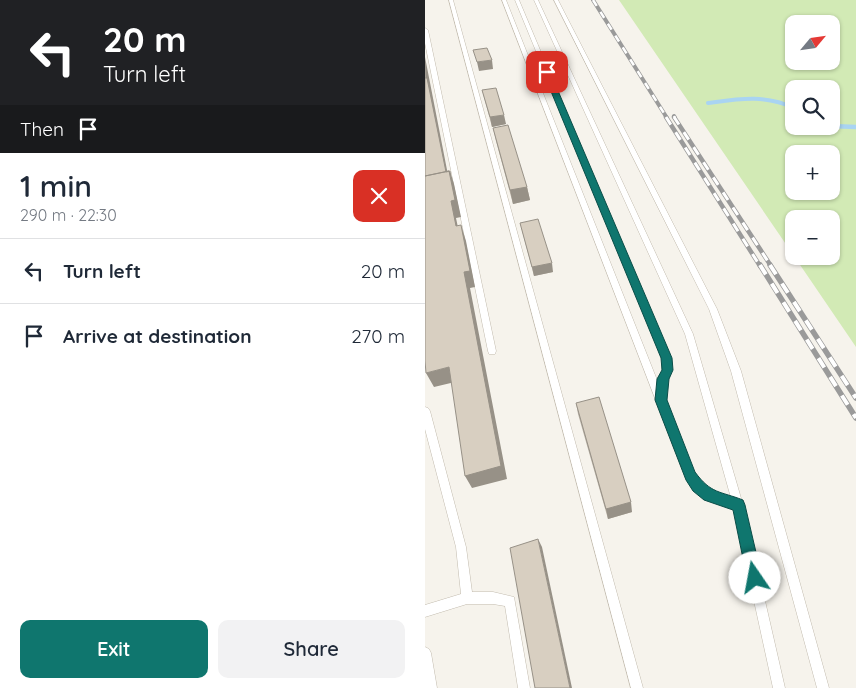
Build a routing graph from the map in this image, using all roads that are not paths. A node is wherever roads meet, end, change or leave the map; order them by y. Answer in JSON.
{"nodes":[{"id":1,"x":451,"y":0,"type":"edge"},
{"id":2,"x":504,"y":0,"type":"edge"},
{"id":3,"x":517,"y":0,"type":"edge"},
{"id":4,"x":536,"y":0,"type":"edge"},
{"id":5,"x":556,"y":0,"type":"edge"},
{"id":6,"x":425,"y":30,"type":"edge"},
{"id":7,"x":492,"y":352,"type":"dead end"},
{"id":8,"x":661,"y":400,"type":"junction"},
{"id":9,"x":425,"y":411,"type":"edge"},
{"id":10,"x":738,"y":505,"type":"junction"},
{"id":11,"x":467,"y":598,"type":"junction"},
{"id":12,"x":425,"y":611,"type":"edge"},
{"id":13,"x":425,"y":653,"type":"edge"},
{"id":14,"x":431,"y":688,"type":"edge"},
{"id":15,"x":524,"y":688,"type":"edge"},
{"id":16,"x":637,"y":688,"type":"edge"},
{"id":17,"x":779,"y":688,"type":"edge"},
{"id":18,"x":823,"y":688,"type":"edge"}],
"edges":[{"from":1,"to":16,"type":"lane"},
{"from":2,"to":8,"type":"lane"},
{"from":3,"to":8,"type":"lane"},
{"from":4,"to":10,"type":"lane"},
{"from":5,"to":18,"type":"lane"},
{"from":6,"to":7,"type":"lane"},
{"from":8,"to":10,"type":"lane"},
{"from":9,"to":11,"type":"lane"},
{"from":10,"to":17,"type":"lane"},
{"from":11,"to":12,"type":"lane"},
{"from":11,"to":15,"type":"lane"},
{"from":13,"to":14,"type":"lane"}]}
